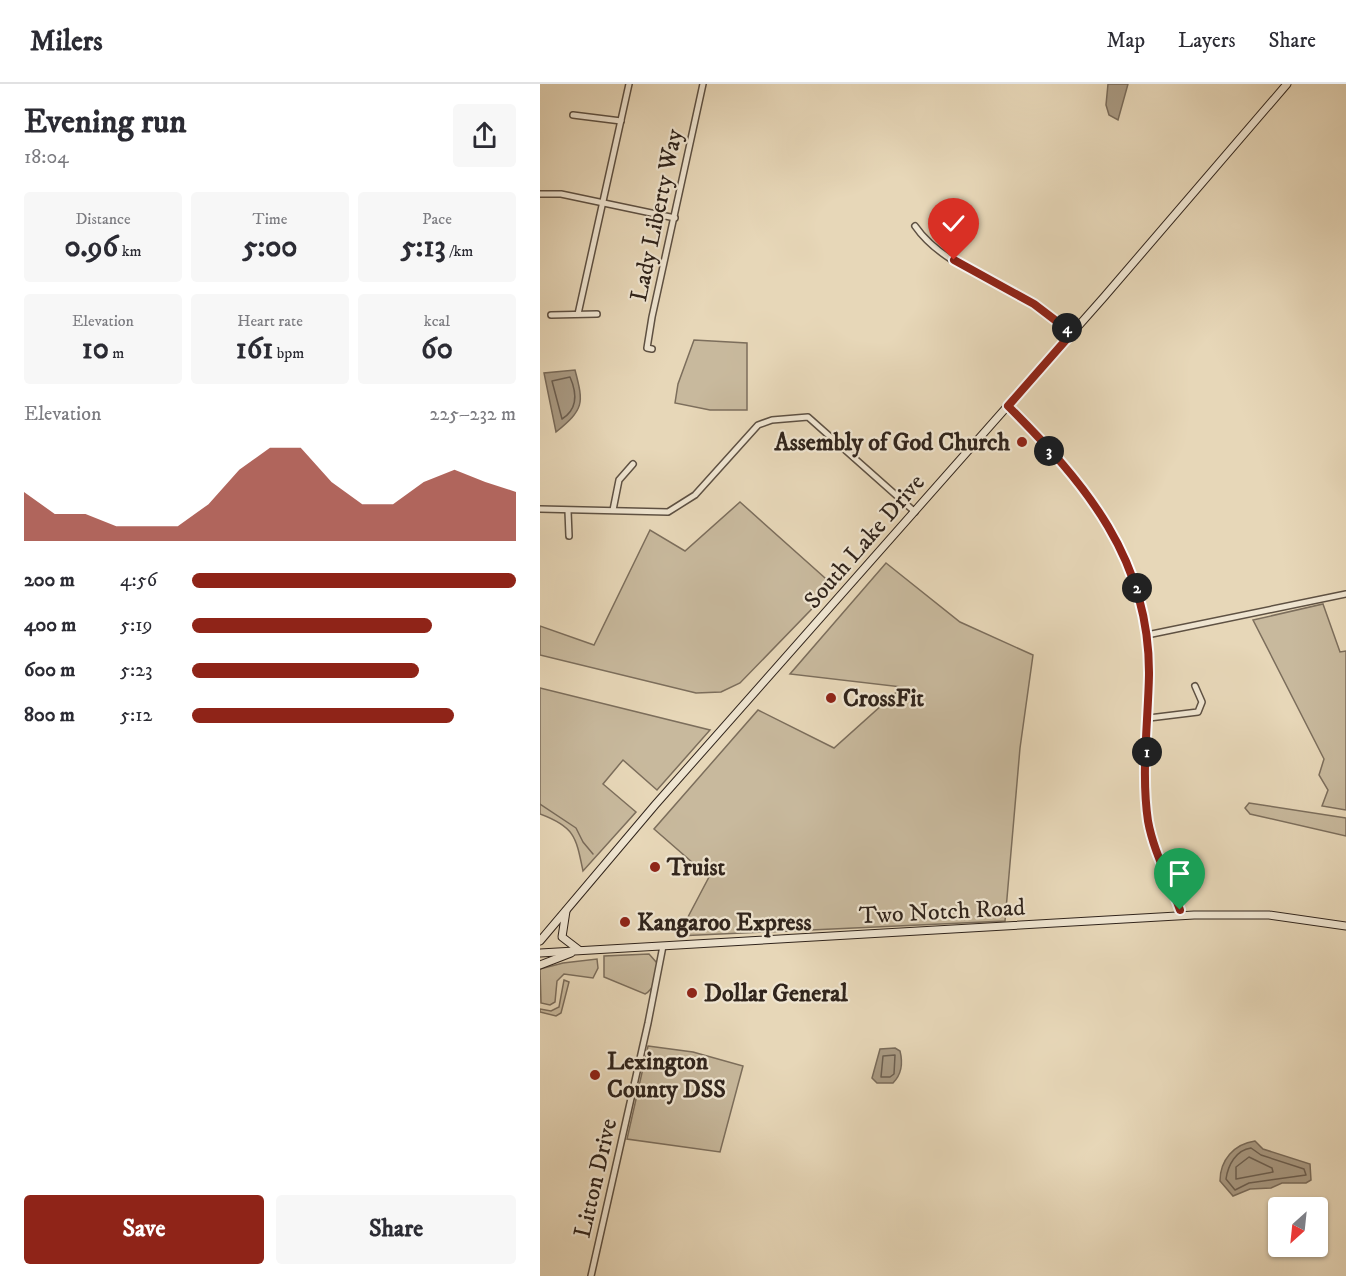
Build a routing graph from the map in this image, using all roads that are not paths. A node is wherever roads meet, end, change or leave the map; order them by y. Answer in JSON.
{"nodes":[{"id":1,"x":629,"y":84,"type":"edge"},
{"id":2,"x":703,"y":84,"type":"edge"},
{"id":3,"x":1287,"y":84,"type":"edge"},
{"id":4,"x":573,"y":115,"type":"dead end"},
{"id":5,"x":621,"y":121,"type":"junction"},
{"id":6,"x":540,"y":194,"type":"edge"},
{"id":7,"x":603,"y":203,"type":"junction"},
{"id":8,"x":675,"y":218,"type":"junction"},
{"id":9,"x":915,"y":226,"type":"dead end"},
{"id":10,"x":578,"y":314,"type":"junction"},
{"id":11,"x":597,"y":314,"type":"dead end"},
{"id":12,"x":551,"y":315,"type":"dead end"},
{"id":13,"x":1072,"y":333,"type":"junction"},
{"id":14,"x":652,"y":349,"type":"dead end"},
{"id":15,"x":1008,"y":406,"type":"junction"},
{"id":16,"x":633,"y":464,"type":"dead end"},
{"id":17,"x":540,"y":509,"type":"edge"},
{"id":18,"x":612,"y":510,"type":"junction"},
{"id":19,"x":568,"y":511,"type":"junction"},
{"id":20,"x":915,"y":512,"type":"junction"},
{"id":21,"x":569,"y":536,"type":"dead end"},
{"id":22,"x":1346,"y":594,"type":"edge"},
{"id":23,"x":1147,"y":635,"type":"junction"},
{"id":24,"x":1195,"y":686,"type":"dead end"},
{"id":25,"x":1149,"y":718,"type":"junction"},
{"id":26,"x":567,"y":909,"type":"junction"},
{"id":27,"x":1182,"y":916,"type":"junction"},
{"id":28,"x":1346,"y":926,"type":"edge"},
{"id":29,"x":540,"y":941,"type":"edge"},
{"id":30,"x":663,"y":946,"type":"junction"},
{"id":31,"x":579,"y":951,"type":"junction"},
{"id":32,"x":540,"y":953,"type":"edge"},
{"id":33,"x":540,"y":965,"type":"edge"},
{"id":34,"x":591,"y":1276,"type":"edge"}],
"edges":[{"from":1,"to":5,"type":"street"},
{"from":2,"to":8,"type":"street","name":"Lady Liberty Way"},
{"from":3,"to":13,"type":"main road","name":"South Lake Drive"},
{"from":4,"to":5,"type":"street"},
{"from":5,"to":7,"type":"street"},
{"from":6,"to":7,"type":"street"},
{"from":7,"to":8,"type":"street"},
{"from":7,"to":10,"type":"street"},
{"from":8,"to":14,"type":"street","name":"Lady Liberty Way"},
{"from":9,"to":13,"type":"street"},
{"from":10,"to":11,"type":"street"},
{"from":10,"to":12,"type":"street"},
{"from":13,"to":15,"type":"main road","name":"South Lake Drive"},
{"from":15,"to":20,"type":"main road","name":"South Lake Drive"},
{"from":15,"to":23,"type":"street"},
{"from":16,"to":18,"type":"street"},
{"from":17,"to":19,"type":"street"},
{"from":18,"to":19,"type":"street"},
{"from":18,"to":20,"type":"street"},
{"from":19,"to":21,"type":"street"},
{"from":20,"to":26,"type":"main road","name":"South Lake Drive"},
{"from":22,"to":23,"type":"street"},
{"from":23,"to":25,"type":"street"},
{"from":24,"to":25,"type":"street"},
{"from":25,"to":27,"type":"street"},
{"from":26,"to":29,"type":"main road","name":"South Lake Drive"},
{"from":26,"to":31,"type":"main road"},
{"from":27,"to":28,"type":"main road","name":"Two Notch Road"},
{"from":27,"to":30,"type":"main road","name":"Two Notch Road"},
{"from":30,"to":31,"type":"main road","name":"Two Notch Road"},
{"from":30,"to":34,"type":"street","name":"Litton Drive"},
{"from":31,"to":32,"type":"main road","name":"Two Notch Road"},
{"from":31,"to":33,"type":"main road"}]}
